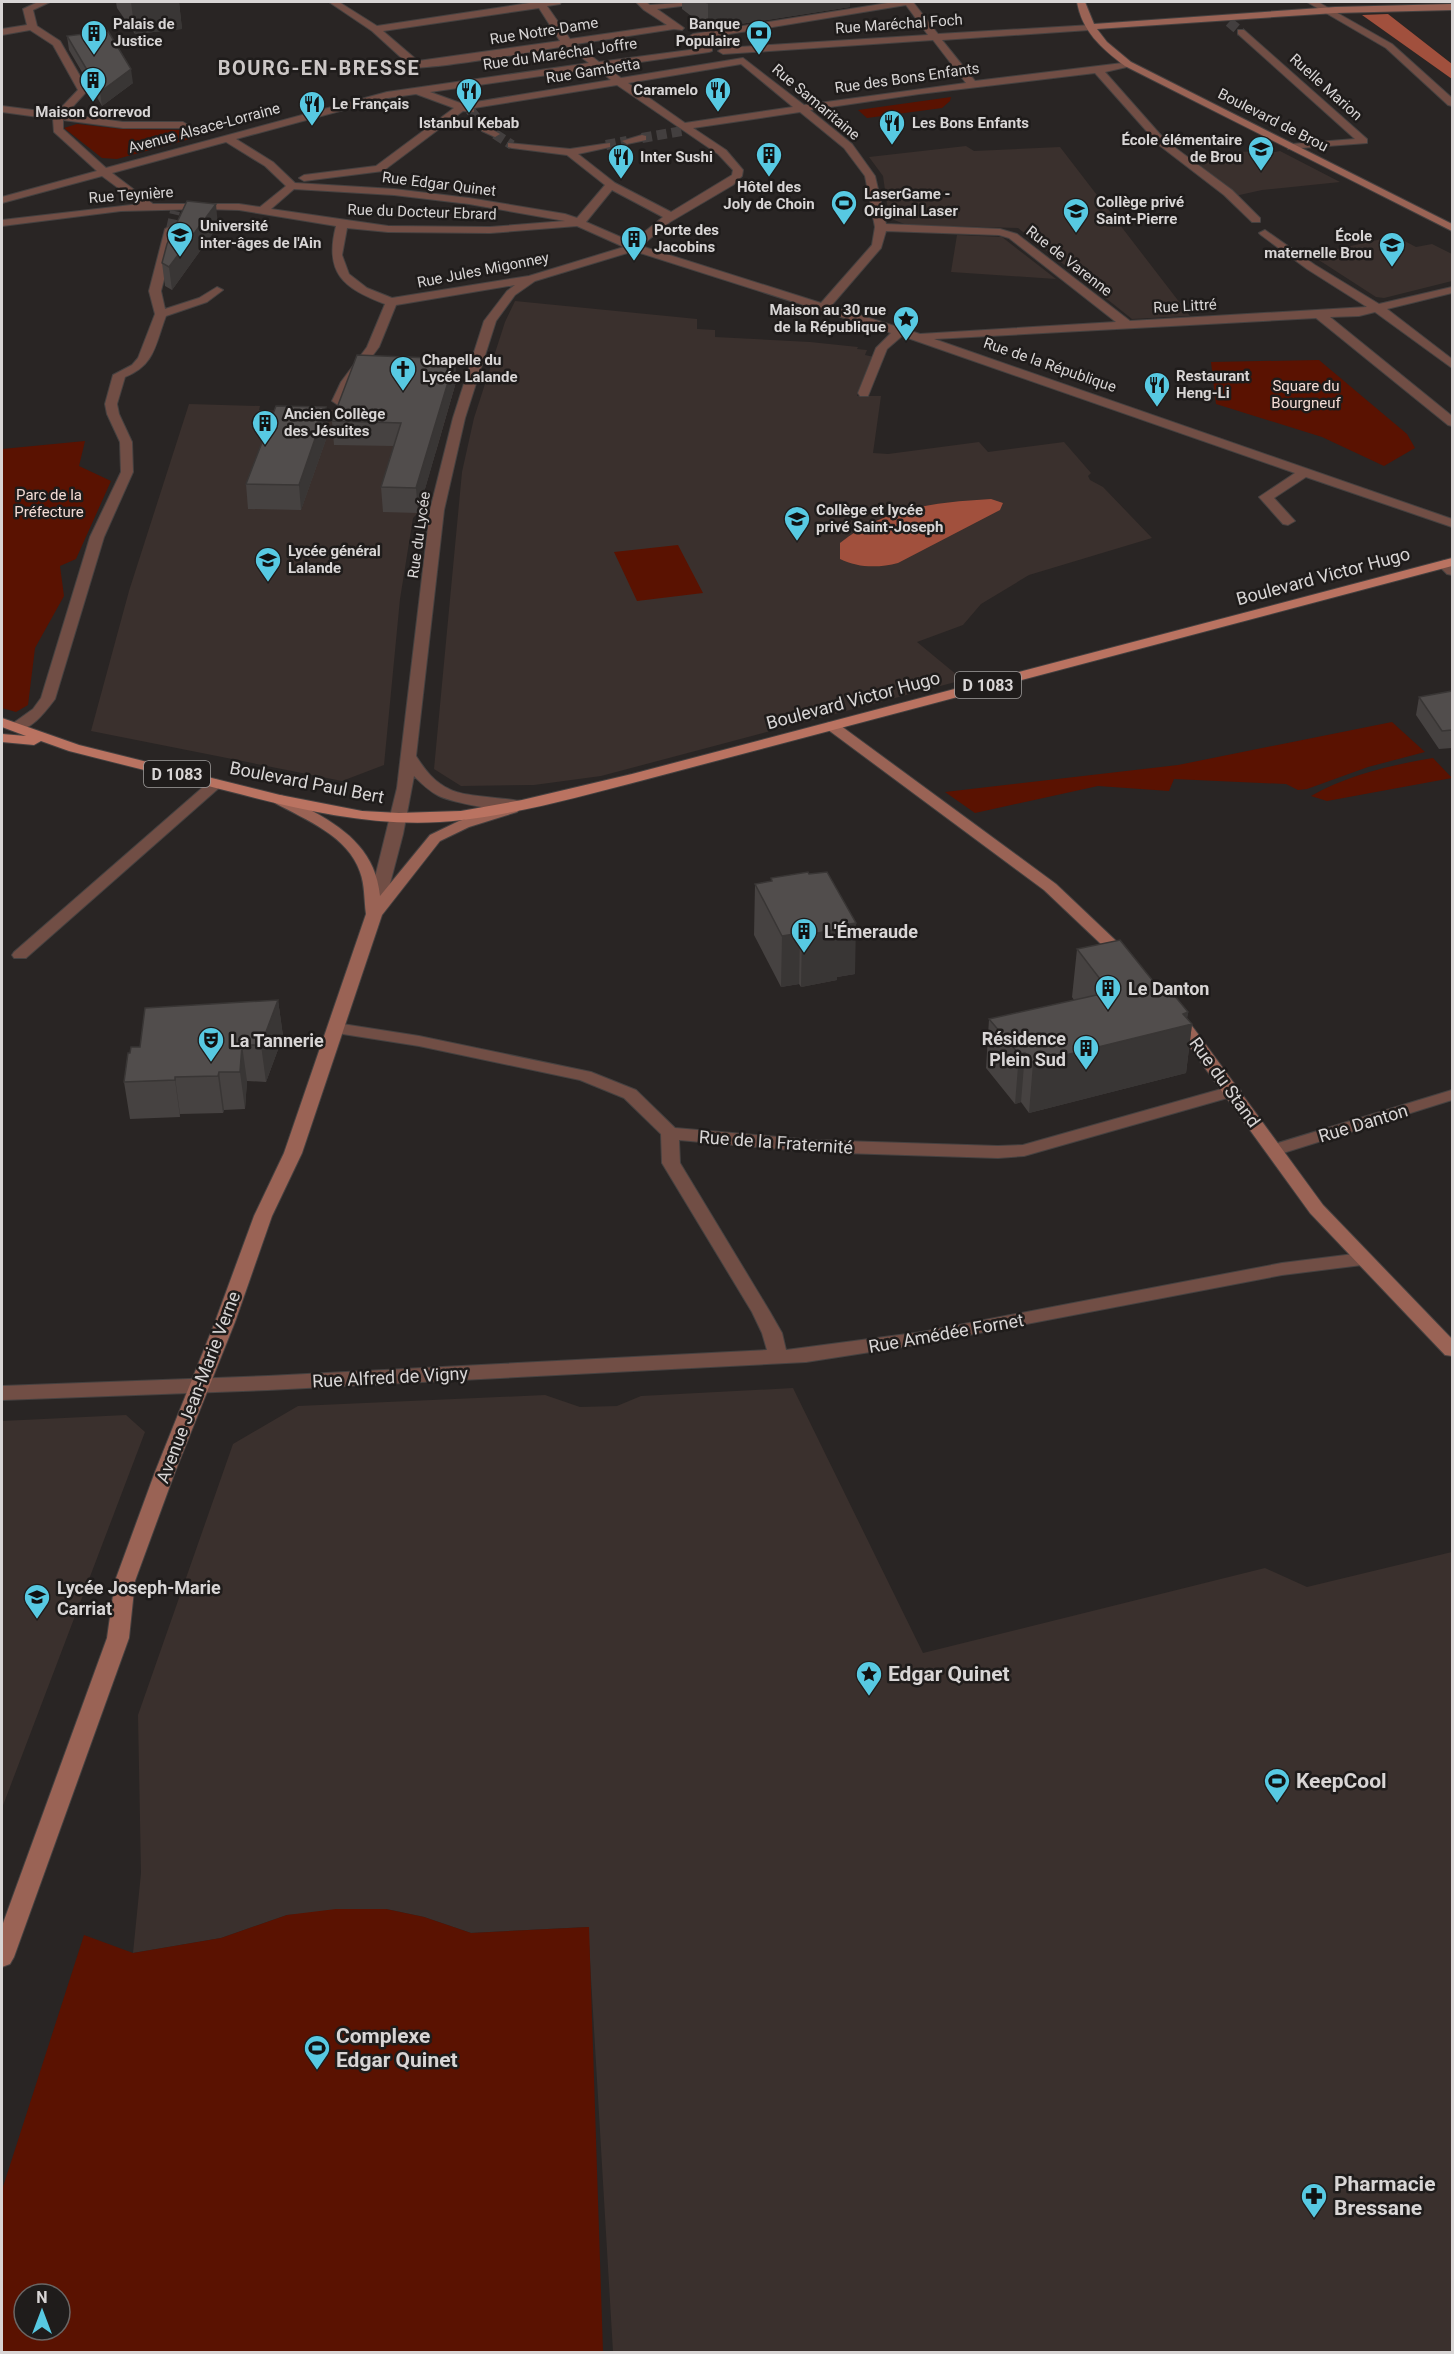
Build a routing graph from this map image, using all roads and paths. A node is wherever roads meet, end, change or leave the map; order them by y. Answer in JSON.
{"nodes":[{"id":1,"x":45,"y":2,"type":"edge"},
{"id":2,"x":333,"y":2,"type":"edge"},
{"id":3,"x":557,"y":2,"type":"edge"},
{"id":4,"x":690,"y":2,"type":"edge"},
{"id":5,"x":908,"y":2,"type":"edge"},
{"id":6,"x":1081,"y":2,"type":"edge"},
{"id":7,"x":1312,"y":2,"type":"edge"},
{"id":8,"x":541,"y":3,"type":"edge"},
{"id":9,"x":643,"y":5,"type":"edge"},
{"id":10,"x":1452,"y":7,"type":"edge"},
{"id":11,"x":1329,"y":10,"type":"junction"},
{"id":12,"x":677,"y":26,"type":"junction"},
{"id":13,"x":32,"y":27,"type":"junction"},
{"id":14,"x":1089,"y":27,"type":"junction"},
{"id":15,"x":375,"y":28,"type":"junction"},
{"id":16,"x":2,"y":32,"type":"edge"},
{"id":17,"x":1241,"y":32,"type":"tunnel mouth"},
{"id":18,"x":936,"y":36,"type":"junction"},
{"id":19,"x":693,"y":37,"type":"junction"},
{"id":20,"x":568,"y":43,"type":"junction"},
{"id":21,"x":711,"y":50,"type":"junction"},
{"id":22,"x":727,"y":62,"type":"junction"},
{"id":23,"x":385,"y":63,"type":"dead end"},
{"id":24,"x":415,"y":64,"type":"junction"},
{"id":25,"x":596,"y":64,"type":"junction"},
{"id":26,"x":1128,"y":64,"type":"junction"},
{"id":27,"x":500,"y":65,"type":"junction"},
{"id":28,"x":1098,"y":70,"type":"junction"},
{"id":29,"x":619,"y":82,"type":"junction"},
{"id":30,"x":972,"y":84,"type":"junction"},
{"id":31,"x":416,"y":90,"type":"junction"},
{"id":32,"x":533,"y":95,"type":"junction"},
{"id":33,"x":1452,"y":103,"type":"edge"},
{"id":34,"x":466,"y":108,"type":"junction"},
{"id":35,"x":801,"y":108,"type":"junction"},
{"id":36,"x":2,"y":109,"type":"edge"},
{"id":37,"x":14,"y":111,"type":"junction"},
{"id":38,"x":2,"y":116,"type":"edge"},
{"id":39,"x":58,"y":117,"type":"junction"},
{"id":40,"x":183,"y":125,"type":"dead end"},
{"id":41,"x":685,"y":129,"type":"junction"},
{"id":42,"x":226,"y":138,"type":"junction"},
{"id":43,"x":642,"y":138,"type":"tunnel mouth"},
{"id":44,"x":627,"y":141,"type":"tunnel mouth"},
{"id":45,"x":512,"y":145,"type":"tunnel mouth"},
{"id":46,"x":606,"y":145,"type":"tunnel mouth"},
{"id":47,"x":1292,"y":147,"type":"junction"},
{"id":48,"x":570,"y":152,"type":"junction"},
{"id":49,"x":103,"y":171,"type":"junction"},
{"id":50,"x":290,"y":183,"type":"junction"},
{"id":51,"x":610,"y":185,"type":"junction"},
{"id":52,"x":2,"y":200,"type":"edge"},
{"id":53,"x":149,"y":206,"type":"junction"},
{"id":54,"x":263,"y":210,"type":"junction"},
{"id":55,"x":672,"y":218,"type":"junction"},
{"id":56,"x":1256,"y":220,"type":"dead end"},
{"id":57,"x":580,"y":222,"type":"junction"},
{"id":58,"x":2,"y":223,"type":"edge"},
{"id":59,"x":342,"y":224,"type":"junction"},
{"id":60,"x":881,"y":227,"type":"junction"},
{"id":61,"x":1452,"y":228,"type":"edge"},
{"id":62,"x":171,"y":229,"type":"tunnel mouth"},
{"id":63,"x":1265,"y":233,"type":"dead end"},
{"id":64,"x":634,"y":247,"type":"junction"},
{"id":65,"x":531,"y":279,"type":"junction"},
{"id":66,"x":217,"y":290,"type":"dead end"},
{"id":67,"x":1452,"y":290,"type":"edge"},
{"id":68,"x":391,"y":302,"type":"junction"},
{"id":69,"x":824,"y":306,"type":"junction"},
{"id":70,"x":1377,"y":309,"type":"junction"},
{"id":71,"x":161,"y":314,"type":"junction"},
{"id":72,"x":1320,"y":315,"type":"junction"},
{"id":73,"x":1126,"y":324,"type":"junction"},
{"id":74,"x":900,"y":331,"type":"junction"},
{"id":75,"x":917,"y":337,"type":"junction"},
{"id":76,"x":1452,"y":364,"type":"edge"},
{"id":77,"x":864,"y":393,"type":"dead end"},
{"id":78,"x":338,"y":401,"type":"edge"},
{"id":79,"x":1452,"y":422,"type":"edge"},
{"id":80,"x":1306,"y":471,"type":"junction"},
{"id":81,"x":1288,"y":521,"type":"dead end"},
{"id":82,"x":1452,"y":523,"type":"edge"},
{"id":83,"x":1450,"y":566,"type":"edge"},
{"id":84,"x":2,"y":722,"type":"edge"},
{"id":85,"x":832,"y":726,"type":"junction"},
{"id":86,"x":17,"y":727,"type":"junction"},
{"id":87,"x":2,"y":738,"type":"edge"},
{"id":88,"x":74,"y":748,"type":"junction"},
{"id":89,"x":409,"y":757,"type":"junction"},
{"id":90,"x":215,"y":784,"type":"junction"},
{"id":91,"x":280,"y":800,"type":"junction"},
{"id":92,"x":522,"y":806,"type":"junction"},
{"id":93,"x":399,"y":818,"type":"junction"},
{"id":94,"x":374,"y":914,"type":"junction"},
{"id":95,"x":20,"y":955,"type":"dead end"},
{"id":96,"x":1138,"y":973,"type":"edge"},
{"id":97,"x":1168,"y":1008,"type":"edge"},
{"id":98,"x":336,"y":1028,"type":"junction"},
{"id":99,"x":1232,"y":1091,"type":"junction"},
{"id":100,"x":1452,"y":1095,"type":"edge"},
{"id":101,"x":670,"y":1132,"type":"junction"},
{"id":102,"x":1274,"y":1150,"type":"junction"},
{"id":103,"x":1362,"y":1259,"type":"junction"},
{"id":104,"x":1451,"y":1347,"type":"edge"},
{"id":105,"x":779,"y":1357,"type":"junction"},
{"id":106,"x":201,"y":1385,"type":"junction"},
{"id":107,"x":2,"y":1394,"type":"edge"},
{"id":108,"x":2,"y":1957,"type":"edge"}],
"edges":[{"from":1,"to":13,"type":"street"},
{"from":2,"to":15,"type":"street"},
{"from":3,"to":8,"type":"street"},
{"from":4,"to":9,"type":"street"},
{"from":5,"to":18,"type":"street"},
{"from":5,"to":19,"type":"street"},
{"from":6,"to":14,"type":"street"},
{"from":7,"to":11,"type":"street"},
{"from":8,"to":15,"type":"street"},
{"from":8,"to":20,"type":"street"},
{"from":9,"to":12,"type":"street"},
{"from":10,"to":11,"type":"street"},
{"from":11,"to":14,"type":"street"},
{"from":11,"to":33,"type":"street"},
{"from":12,"to":19,"type":"street"},
{"from":12,"to":20,"type":"street","name":"Rue Notre-Dame"},
{"from":13,"to":16,"type":"street"},
{"from":13,"to":39,"type":"street"},
{"from":14,"to":18,"type":"street","name":"Rue Maréchal Foch"},
{"from":14,"to":26,"type":"street","name":"Boulevard de Brou"},
{"from":15,"to":24,"type":"street"},
{"from":17,"to":47,"type":"street","name":"Ruelle Marion"},
{"from":18,"to":21,"type":"street","name":"Rue Maréchal Foch"},
{"from":18,"to":30,"type":"street"},
{"from":19,"to":21,"type":"street"},
{"from":20,"to":25,"type":"street"},
{"from":20,"to":27,"type":"street","name":"Rue Notre-Dame"},
{"from":21,"to":22,"type":"street"},
{"from":21,"to":25,"type":"street","name":"Rue du Maréchal Joffre"},
{"from":22,"to":29,"type":"street","name":"Rue Gambetta"},
{"from":22,"to":35,"type":"street","name":"Rue Samaritaine"},
{"from":23,"to":24,"type":"street","name":"Rue Notre-Dame"},
{"from":24,"to":27,"type":"street","name":"Rue Notre-Dame"},
{"from":25,"to":27,"type":"street","name":"Rue du Maréchal Joffre"},
{"from":25,"to":29,"type":"street"},
{"from":26,"to":28,"type":"street","name":"Rue des Bons Enfants"},
{"from":26,"to":47,"type":"street","name":"Boulevard de Brou"},
{"from":27,"to":31,"type":"street","name":"Rue du Maréchal Joffre"},
{"from":27,"to":32,"type":"street"},
{"from":28,"to":30,"type":"street","name":"Rue des Bons Enfants"},
{"from":28,"to":56,"type":"street"},
{"from":29,"to":32,"type":"street","name":"Rue Gambetta"},
{"from":29,"to":41,"type":"street"},
{"from":30,"to":35,"type":"street","name":"Rue des Bons Enfants"},
{"from":31,"to":34,"type":"street"},
{"from":31,"to":42,"type":"street","name":"Avenue Alsace-Lorraine"},
{"from":32,"to":34,"type":"street","name":"Rue Gambetta"},
{"from":34,"to":50,"type":"street"},
{"from":35,"to":41,"type":"street","name":"Rue des Bons Enfants"},
{"from":35,"to":60,"type":"street","name":"Rue Samaritaine"},
{"from":36,"to":37,"type":"street"},
{"from":37,"to":38,"type":"street"},
{"from":37,"to":39,"type":"street"},
{"from":39,"to":40,"type":"street"},
{"from":39,"to":49,"type":"street"},
{"from":41,"to":55,"type":"street"},
{"from":42,"to":49,"type":"street","name":"Avenue Alsace-Lorraine"},
{"from":42,"to":50,"type":"street"},
{"from":43,"to":44,"type":"street"},
{"from":45,"to":48,"type":"street"},
{"from":46,"to":48,"type":"street"},
{"from":47,"to":61,"type":"street","name":"Boulevard de Brou"},
{"from":48,"to":51,"type":"street"},
{"from":49,"to":52,"type":"street","name":"Avenue Alsace-Lorraine"},
{"from":49,"to":53,"type":"street"},
{"from":50,"to":54,"type":"street"},
{"from":50,"to":57,"type":"street","name":"Rue Edgar Quinet"},
{"from":51,"to":55,"type":"street"},
{"from":51,"to":57,"type":"street"},
{"from":53,"to":54,"type":"street","name":"Rue Teynière"},
{"from":53,"to":58,"type":"street","name":"Rue Teynière"},
{"from":54,"to":59,"type":"street","name":"Rue du Docteur Ebrard"},
{"from":55,"to":64,"type":"street"},
{"from":57,"to":59,"type":"street","name":"Rue du Docteur Ebrard"},
{"from":57,"to":64,"type":"street","name":"Rue Edgar Quinet"},
{"from":59,"to":68,"type":"street","name":"Rue Jules Migonney"},
{"from":60,"to":69,"type":"street"},
{"from":60,"to":73,"type":"street","name":"Rue de Varenne"},
{"from":62,"to":71,"type":"street"},
{"from":63,"to":70,"type":"street"},
{"from":64,"to":65,"type":"street","name":"Rue Jules Migonney"},
{"from":64,"to":69,"type":"street","name":"Rue de la République"},
{"from":65,"to":68,"type":"street","name":"Rue Jules Migonney"},
{"from":65,"to":89,"type":"street","name":"Rue du Lycée"},
{"from":66,"to":71,"type":"street"},
{"from":67,"to":70,"type":"street","name":"Rue Littré"},
{"from":68,"to":78,"type":"street"},
{"from":69,"to":74,"type":"street","name":"Rue de la République"},
{"from":70,"to":72,"type":"street","name":"Rue Littré"},
{"from":70,"to":76,"type":"street"},
{"from":71,"to":86,"type":"street"},
{"from":72,"to":73,"type":"street","name":"Rue Littré"},
{"from":72,"to":79,"type":"street"},
{"from":73,"to":75,"type":"street","name":"Rue Littré"},
{"from":74,"to":75,"type":"street","name":"Rue de la République"},
{"from":74,"to":77,"type":"street"},
{"from":75,"to":80,"type":"street","name":"Rue de la République"},
{"from":80,"to":81,"type":"street"},
{"from":80,"to":82,"type":"street","name":"Rue de la République"},
{"from":83,"to":85,"type":"main road","name":"Boulevard Victor Hugo","number":"D 1083"},
{"from":84,"to":86,"type":"main road","name":"Boulevard Paul Bert"},
{"from":85,"to":92,"type":"main road","name":"Boulevard Victor Hugo","number":"D 1083"},
{"from":85,"to":96,"type":"street"},
{"from":86,"to":88,"type":"main road","name":"Boulevard Paul Bert","number":"D 1083"},
{"from":87,"to":88,"type":"main road","number":"D 1083"},
{"from":88,"to":90,"type":"main road","name":"Boulevard Paul Bert","number":"D 1083"},
{"from":89,"to":92,"type":"street"},
{"from":89,"to":93,"type":"street","name":"Rue du Lycée"},
{"from":90,"to":91,"type":"main road","name":"Boulevard Paul Bert","number":"D 1083"},
{"from":90,"to":95,"type":"street"},
{"from":91,"to":93,"type":"main road","name":"Boulevard Paul Bert","number":"D 1083"},
{"from":91,"to":94,"type":"street"},
{"from":92,"to":93,"type":"main road","name":"Boulevard Victor Hugo","number":"D 1083"},
{"from":92,"to":94,"type":"street"},
{"from":93,"to":94,"type":"street","name":"Avenue Jean-Marie Verne"},
{"from":94,"to":98,"type":"street","name":"Avenue Jean-Marie Verne"},
{"from":97,"to":99,"type":"street","name":"Rue du Stand"},
{"from":98,"to":101,"type":"street"},
{"from":98,"to":106,"type":"street","name":"Avenue Jean-Marie Verne"},
{"from":99,"to":101,"type":"street","name":"Rue de la Fraternité"},
{"from":99,"to":102,"type":"street","name":"Rue du Stand"},
{"from":100,"to":102,"type":"street","name":"Rue Danton"},
{"from":101,"to":105,"type":"street"},
{"from":102,"to":103,"type":"street","name":"Rue du Stand"},
{"from":103,"to":104,"type":"street","name":"Rue du Stand"},
{"from":103,"to":105,"type":"street","name":"Rue Amédée Fornet"},
{"from":105,"to":106,"type":"street","name":"Rue Alfred de Vigny"},
{"from":106,"to":107,"type":"street","name":"Rue Alfred de Vigny"},
{"from":106,"to":108,"type":"street","name":"Avenue Jean-Marie Verne"}]}
